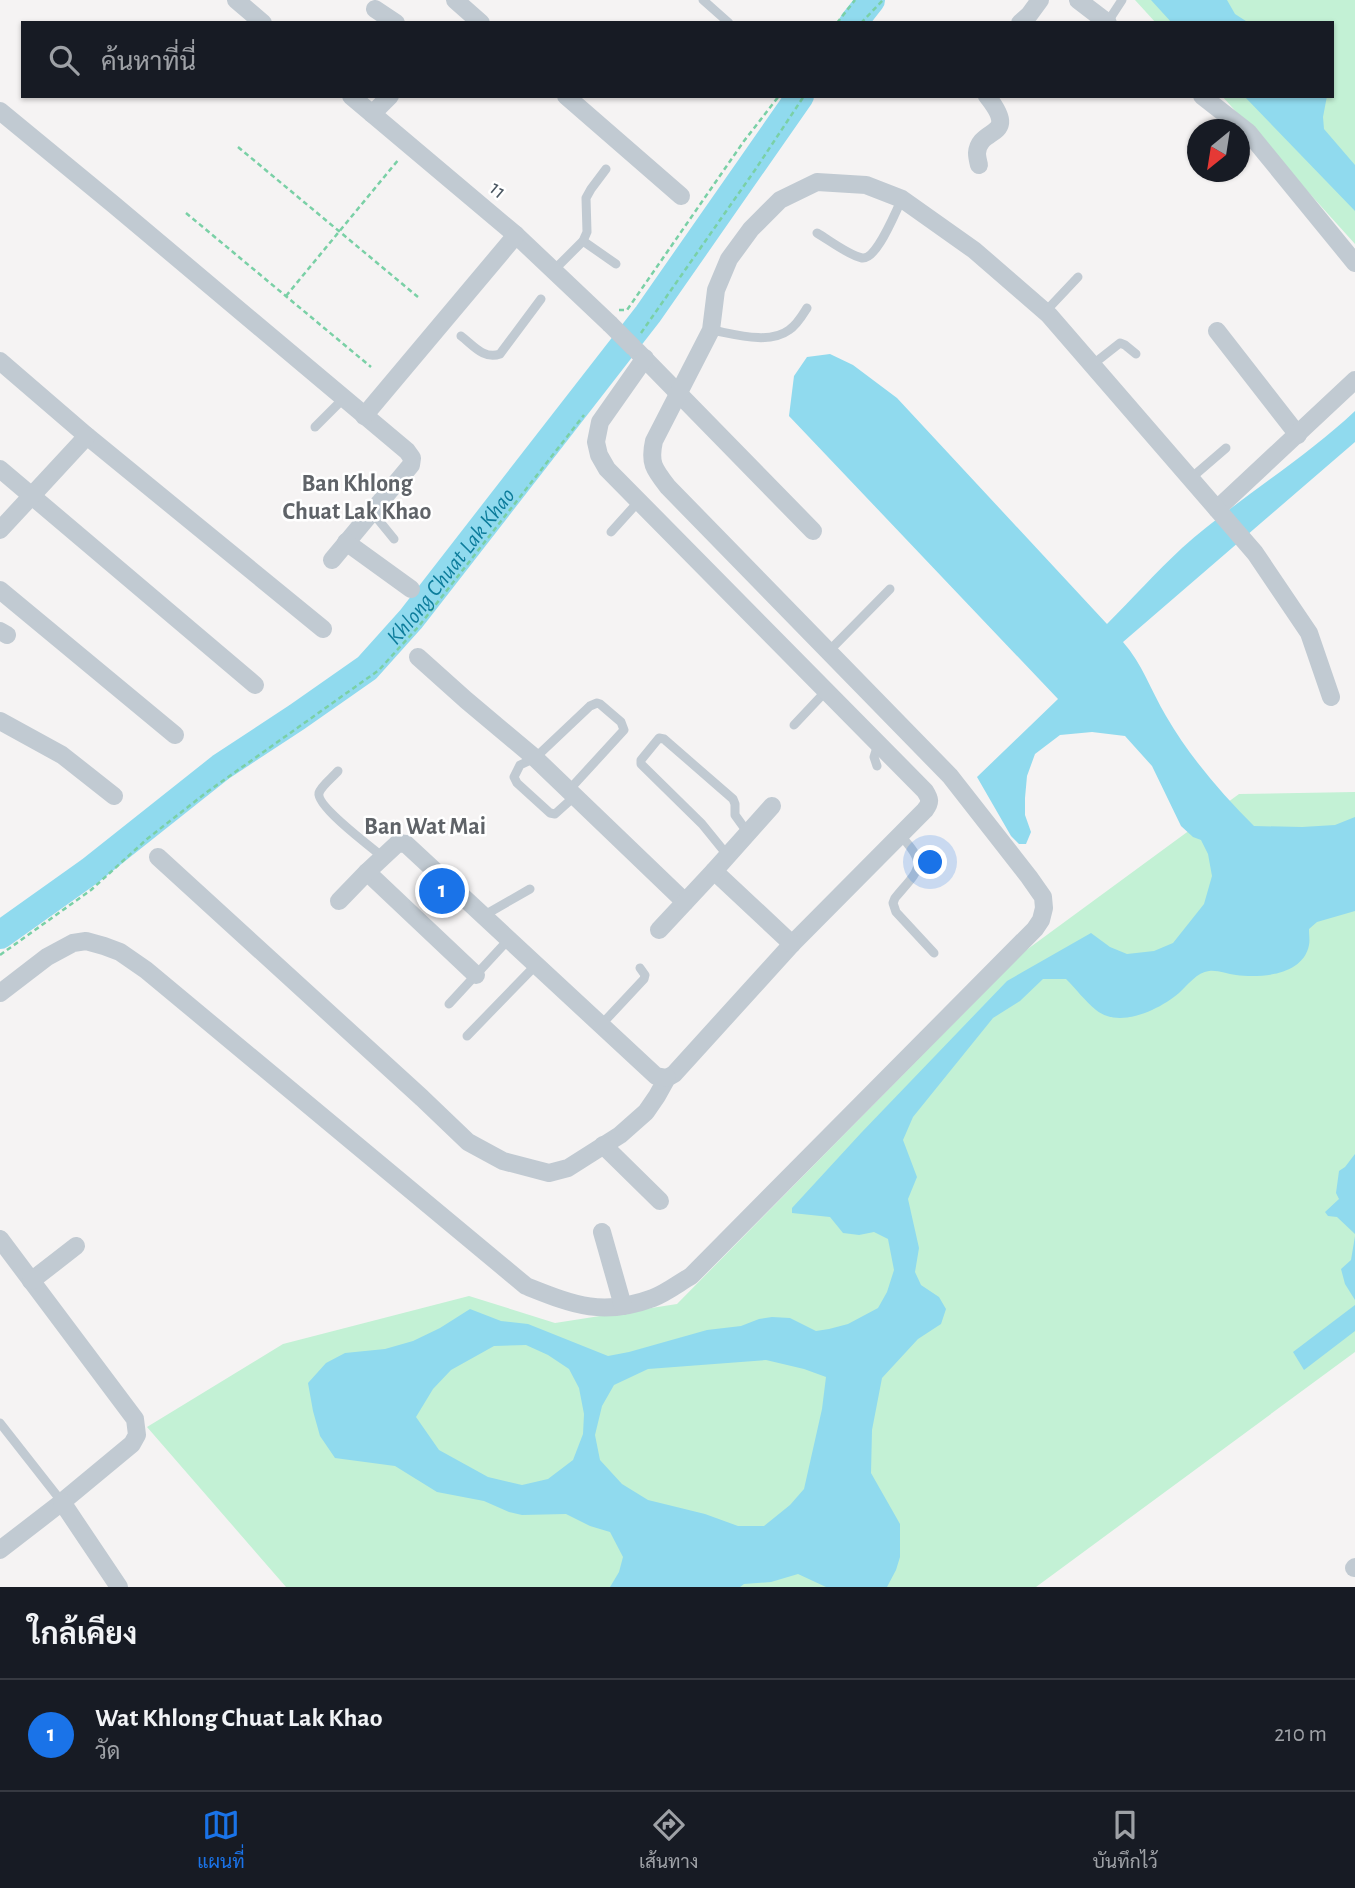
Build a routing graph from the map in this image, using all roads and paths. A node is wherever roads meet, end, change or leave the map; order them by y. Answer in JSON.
{"nodes":[{"id":1,"x":236,"y":0,"type":"edge"},
{"id":2,"x":455,"y":0,"type":"edge"},
{"id":3,"x":703,"y":0,"type":"edge"},
{"id":4,"x":855,"y":0,"type":"edge"},
{"id":5,"x":883,"y":0,"type":"edge"},
{"id":6,"x":1040,"y":0,"type":"edge"},
{"id":7,"x":1078,"y":0,"type":"edge"},
{"id":8,"x":1122,"y":0,"type":"edge"},
{"id":9,"x":375,"y":9,"type":"dead end"},
{"id":10,"x":261,"y":21,"type":"edge"},
{"id":11,"x":393,"y":21,"type":"edge"},
{"id":12,"x":479,"y":21,"type":"edge"},
{"id":13,"x":727,"y":21,"type":"edge"},
{"id":14,"x":839,"y":21,"type":"edge"},
{"id":15,"x":863,"y":21,"type":"edge"},
{"id":16,"x":1022,"y":21,"type":"edge"},
{"id":17,"x":1104,"y":21,"type":"edge"},
{"id":18,"x":1108,"y":21,"type":"edge"},
{"id":19,"x":353,"y":98,"type":"edge"},
{"id":20,"x":388,"y":98,"type":"edge"},
{"id":21,"x":568,"y":98,"type":"edge"},
{"id":22,"x":777,"y":98,"type":"edge"},
{"id":23,"x":803,"y":98,"type":"edge"},
{"id":24,"x":988,"y":98,"type":"edge"},
{"id":25,"x":1205,"y":98,"type":"edge"},
{"id":26,"x":0,"y":111,"type":"edge"},
{"id":27,"x":372,"y":114,"type":"junction"},
{"id":28,"x":410,"y":146,"type":"junction"},
{"id":29,"x":238,"y":147,"type":"dead end"},
{"id":30,"x":979,"y":165,"type":"dead end"},
{"id":31,"x":606,"y":169,"type":"dead end"},
{"id":32,"x":681,"y":196,"type":"dead end"},
{"id":33,"x":902,"y":199,"type":"junction"},
{"id":34,"x":186,"y":212,"type":"dead end"},
{"id":35,"x":339,"y":232,"type":"junction"},
{"id":36,"x":817,"y":233,"type":"dead end"},
{"id":37,"x":516,"y":235,"type":"junction"},
{"id":38,"x":583,"y":241,"type":"junction"},
{"id":39,"x":1355,"y":262,"type":"edge"},
{"id":40,"x":616,"y":264,"type":"dead end"},
{"id":41,"x":553,"y":271,"type":"junction"},
{"id":42,"x":1078,"y":277,"type":"dead end"},
{"id":43,"x":286,"y":296,"type":"junction"},
{"id":44,"x":418,"y":297,"type":"dead end"},
{"id":45,"x":541,"y":299,"type":"dead end"},
{"id":46,"x":807,"y":308,"type":"dead end"},
{"id":47,"x":595,"y":311,"type":"junction"},
{"id":48,"x":1045,"y":312,"type":"junction"},
{"id":49,"x":711,"y":330,"type":"junction"},
{"id":50,"x":1217,"y":331,"type":"dead end"},
{"id":51,"x":461,"y":335,"type":"dead end"},
{"id":52,"x":639,"y":348,"type":"junction"},
{"id":53,"x":1136,"y":354,"type":"dead end"},
{"id":54,"x":0,"y":361,"type":"edge"},
{"id":55,"x":1092,"y":365,"type":"junction"},
{"id":56,"x":371,"y":367,"type":"dead end"},
{"id":57,"x":1355,"y":380,"type":"edge"},
{"id":58,"x":679,"y":392,"type":"junction"},
{"id":59,"x":343,"y":399,"type":"junction"},
{"id":60,"x":590,"y":406,"type":"dead end"},
{"id":61,"x":364,"y":416,"type":"junction"},
{"id":62,"x":315,"y":427,"type":"dead end"},
{"id":63,"x":1298,"y":435,"type":"junction"},
{"id":64,"x":88,"y":436,"type":"junction"},
{"id":65,"x":1226,"y":448,"type":"dead end"},
{"id":66,"x":0,"y":468,"type":"edge"},
{"id":67,"x":1190,"y":478,"type":"junction"},
{"id":68,"x":32,"y":496,"type":"junction"},
{"id":69,"x":639,"y":501,"type":"junction"},
{"id":70,"x":372,"y":512,"type":"junction"},
{"id":71,"x":1219,"y":512,"type":"junction"},
{"id":72,"x":0,"y":530,"type":"edge"},
{"id":73,"x":813,"y":531,"type":"dead end"},
{"id":74,"x":611,"y":532,"type":"dead end"},
{"id":75,"x":394,"y":539,"type":"dead end"},
{"id":76,"x":346,"y":542,"type":"junction"},
{"id":77,"x":332,"y":560,"type":"dead end"},
{"id":78,"x":890,"y":589,"type":"dead end"},
{"id":79,"x":0,"y":590,"type":"edge"},
{"id":80,"x":411,"y":590,"type":"dead end"},
{"id":81,"x":323,"y":629,"type":"dead end"},
{"id":82,"x":828,"y":652,"type":"junction"},
{"id":83,"x":418,"y":657,"type":"dead end"},
{"id":84,"x":255,"y":685,"type":"dead end"},
{"id":85,"x":826,"y":691,"type":"junction"},
{"id":86,"x":1331,"y":697,"type":"dead end"},
{"id":87,"x":0,"y":720,"type":"edge"},
{"id":88,"x":794,"y":725,"type":"dead end"},
{"id":89,"x":175,"y":735,"type":"dead end"},
{"id":90,"x":878,"y":744,"type":"junction"},
{"id":91,"x":535,"y":758,"type":"junction"},
{"id":92,"x":877,"y":766,"type":"dead end"},
{"id":93,"x":338,"y":771,"type":"dead end"},
{"id":94,"x":572,"y":793,"type":"junction"},
{"id":95,"x":114,"y":796,"type":"dead end"},
{"id":96,"x":772,"y":806,"type":"dead end"},
{"id":97,"x":748,"y":833,"type":"junction"},
{"id":98,"x":900,"y":835,"type":"junction"},
{"id":99,"x":728,"y":856,"type":"junction"},
{"id":100,"x":158,"y":857,"type":"dead end"},
{"id":101,"x":383,"y":857,"type":"junction"},
{"id":102,"x":715,"y":871,"type":"junction"},
{"id":103,"x":367,"y":872,"type":"junction"},
{"id":104,"x":530,"y":889,"type":"dead end"},
{"id":105,"x":339,"y":901,"type":"dead end"},
{"id":106,"x":685,"y":902,"type":"junction"},
{"id":107,"x":483,"y":916,"type":"junction"},
{"id":108,"x":659,"y":930,"type":"dead end"},
{"id":109,"x":509,"y":939,"type":"junction"},
{"id":110,"x":792,"y":944,"type":"junction"},
{"id":111,"x":934,"y":953,"type":"dead end"},
{"id":112,"x":0,"y":955,"type":"edge"},
{"id":113,"x":536,"y":965,"type":"junction"},
{"id":114,"x":640,"y":968,"type":"dead end"},
{"id":115,"x":476,"y":975,"type":"junction"},
{"id":116,"x":0,"y":993,"type":"edge"},
{"id":117,"x":449,"y":1004,"type":"dead end"},
{"id":118,"x":601,"y":1025,"type":"junction"},
{"id":119,"x":467,"y":1036,"type":"dead end"},
{"id":120,"x":667,"y":1078,"type":"junction"},
{"id":121,"x":603,"y":1145,"type":"junction"},
{"id":122,"x":660,"y":1200,"type":"dead end"},
{"id":123,"x":602,"y":1232,"type":"dead end"},
{"id":124,"x":0,"y":1239,"type":"edge"},
{"id":125,"x":76,"y":1246,"type":"dead end"},
{"id":126,"x":31,"y":1281,"type":"junction"},
{"id":127,"x":623,"y":1306,"type":"junction"},
{"id":128,"x":0,"y":1423,"type":"edge"},
{"id":129,"x":62,"y":1503,"type":"junction"},
{"id":130,"x":0,"y":1550,"type":"edge"},
{"id":131,"x":119,"y":1587,"type":"edge"}],
"edges":[{"from":1,"to":10,"type":"street"},
{"from":2,"to":12,"type":"street"},
{"from":3,"to":13,"type":"lane"},
{"from":4,"to":14,"type":"path"},
{"from":5,"to":15,"type":"path"},
{"from":6,"to":16,"type":"street"},
{"from":7,"to":17,"type":"street"},
{"from":8,"to":18,"type":"lane"},
{"from":9,"to":11,"type":"street"},
{"from":19,"to":27,"type":"street","name":"11"},
{"from":20,"to":27,"type":"street"},
{"from":21,"to":32,"type":"street"},
{"from":22,"to":47,"type":"path"},
{"from":23,"to":52,"type":"path"},
{"from":24,"to":30,"type":"street"},
{"from":25,"to":39,"type":"street"},
{"from":26,"to":59,"type":"street"},
{"from":27,"to":28,"type":"street","name":"11"},
{"from":28,"to":35,"type":"path"},
{"from":28,"to":37,"type":"street","name":"11"},
{"from":29,"to":35,"type":"path"},
{"from":31,"to":38,"type":"lane"},
{"from":33,"to":36,"type":"lane"},
{"from":33,"to":48,"type":"street"},
{"from":33,"to":49,"type":"street"},
{"from":34,"to":43,"type":"path"},
{"from":35,"to":43,"type":"path"},
{"from":35,"to":44,"type":"path"},
{"from":37,"to":41,"type":"street","name":"11"},
{"from":37,"to":61,"type":"street"},
{"from":38,"to":40,"type":"lane"},
{"from":38,"to":41,"type":"lane"},
{"from":41,"to":47,"type":"street","name":"11"},
{"from":42,"to":48,"type":"lane"},
{"from":43,"to":56,"type":"path"},
{"from":45,"to":51,"type":"lane"},
{"from":46,"to":49,"type":"lane"},
{"from":47,"to":52,"type":"street","name":"11","bridge":true},
{"from":48,"to":55,"type":"street"},
{"from":49,"to":58,"type":"street"},
{"from":50,"to":63,"type":"street"},
{"from":52,"to":58,"type":"street","name":"11"},
{"from":52,"to":69,"type":"street"},
{"from":53,"to":55,"type":"lane"},
{"from":54,"to":64,"type":"street"},
{"from":55,"to":67,"type":"street"},
{"from":57,"to":63,"type":"street"},
{"from":58,"to":73,"type":"street","name":"11"},
{"from":58,"to":82,"type":"street"},
{"from":59,"to":61,"type":"street"},
{"from":59,"to":62,"type":"lane"},
{"from":60,"to":112,"type":"path"},
{"from":61,"to":70,"type":"street"},
{"from":63,"to":71,"type":"street"},
{"from":64,"to":68,"type":"street"},
{"from":64,"to":81,"type":"street"},
{"from":65,"to":67,"type":"lane"},
{"from":66,"to":68,"type":"street"},
{"from":67,"to":71,"type":"street"},
{"from":68,"to":72,"type":"street"},
{"from":68,"to":84,"type":"street"},
{"from":69,"to":74,"type":"lane"},
{"from":69,"to":85,"type":"street"},
{"from":70,"to":75,"type":"lane"},
{"from":70,"to":76,"type":"street"},
{"from":71,"to":86,"type":"street"},
{"from":76,"to":77,"type":"street"},
{"from":76,"to":80,"type":"street"},
{"from":78,"to":82,"type":"lane"},
{"from":79,"to":89,"type":"street"},
{"from":82,"to":127,"type":"street"},
{"from":83,"to":91,"type":"street"},
{"from":85,"to":88,"type":"lane"},
{"from":85,"to":90,"type":"street"},
{"from":87,"to":95,"type":"street"},
{"from":90,"to":92,"type":"lane"},
{"from":90,"to":98,"type":"street"},
{"from":91,"to":94,"type":"street"},
{"from":91,"to":94,"type":"lane"},
{"from":91,"to":94,"type":"lane"},
{"from":93,"to":101,"type":"lane"},
{"from":94,"to":106,"type":"street"},
{"from":96,"to":97,"type":"street"},
{"from":97,"to":99,"type":"street"},
{"from":97,"to":99,"type":"lane"},
{"from":98,"to":110,"type":"street"},
{"from":98,"to":111,"type":"lane"},
{"from":99,"to":102,"type":"street"},
{"from":100,"to":121,"type":"street"},
{"from":101,"to":103,"type":"street"},
{"from":101,"to":107,"type":"street"},
{"from":102,"to":106,"type":"street"},
{"from":102,"to":110,"type":"street"},
{"from":103,"to":105,"type":"street"},
{"from":103,"to":115,"type":"street"},
{"from":104,"to":107,"type":"lane"},
{"from":106,"to":108,"type":"street"},
{"from":107,"to":109,"type":"street"},
{"from":109,"to":113,"type":"street"},
{"from":109,"to":115,"type":"lane"},
{"from":110,"to":120,"type":"street"},
{"from":113,"to":118,"type":"street"},
{"from":113,"to":119,"type":"lane"},
{"from":114,"to":118,"type":"lane"},
{"from":115,"to":117,"type":"lane"},
{"from":116,"to":127,"type":"street"},
{"from":118,"to":120,"type":"street"},
{"from":120,"to":121,"type":"street"},
{"from":121,"to":122,"type":"street"},
{"from":123,"to":127,"type":"street"},
{"from":124,"to":126,"type":"street"},
{"from":125,"to":126,"type":"street"},
{"from":126,"to":129,"type":"street"},
{"from":128,"to":129,"type":"lane"},
{"from":129,"to":130,"type":"street"},
{"from":129,"to":131,"type":"street"}]}
